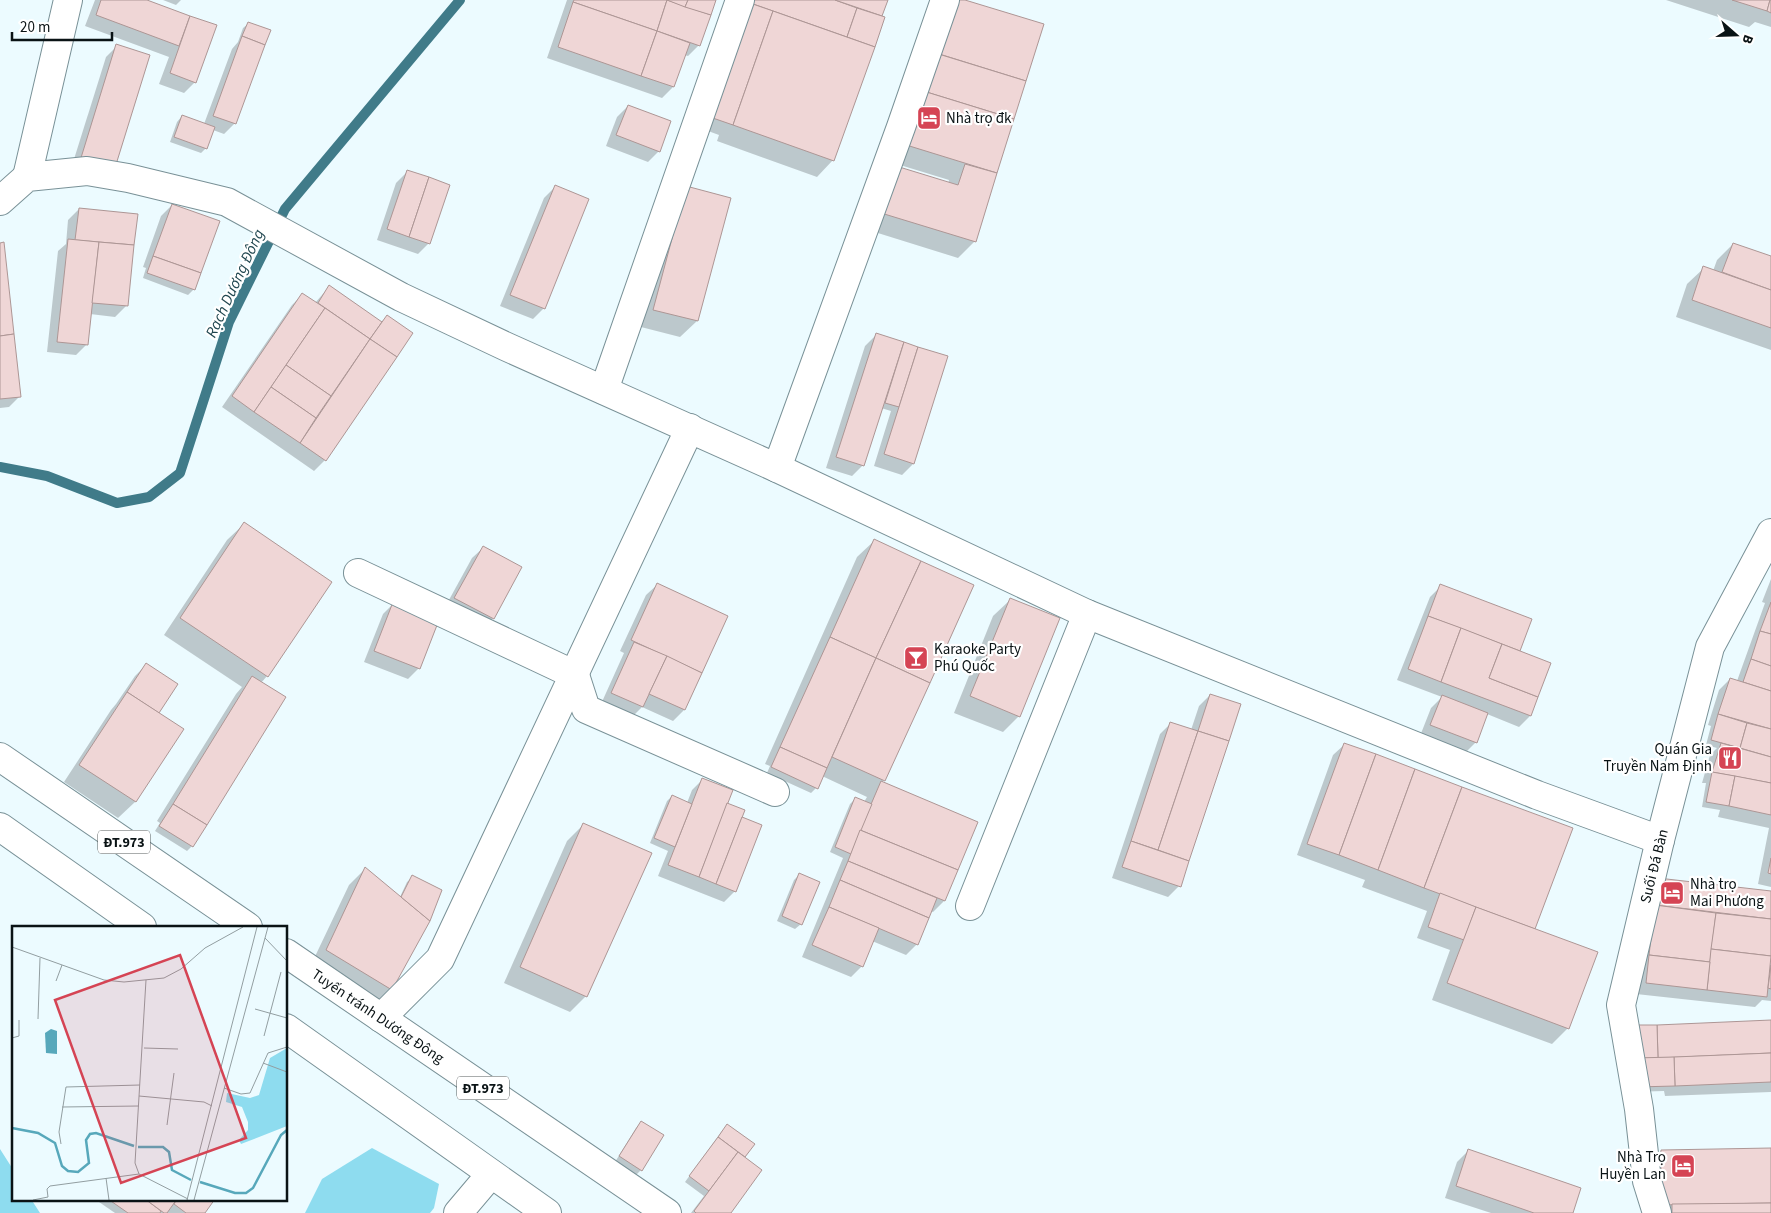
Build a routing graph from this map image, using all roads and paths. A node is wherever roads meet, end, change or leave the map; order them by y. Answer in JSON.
{"nodes":[{"id":1,"x":68,"y":0,"type":"edge"},
{"id":2,"x":740,"y":0,"type":"edge"},
{"id":3,"x":945,"y":0,"type":"edge"},
{"id":4,"x":26,"y":178,"type":"junction"},
{"id":5,"x":0,"y":201,"type":"edge"},
{"id":6,"x":604,"y":390,"type":"junction"},
{"id":7,"x":690,"y":428,"type":"junction"},
{"id":8,"x":777,"y":468,"type":"junction"},
{"id":9,"x":1771,"y":533,"type":"edge"},
{"id":10,"x":358,"y":573,"type":"dead end"},
{"id":11,"x":1087,"y":614,"type":"junction"},
{"id":12,"x":575,"y":675,"type":"junction"},
{"id":13,"x":0,"y":757,"type":"edge"},
{"id":14,"x":774,"y":792,"type":"dead end"},
{"id":15,"x":0,"y":827,"type":"edge"},
{"id":16,"x":1660,"y":840,"type":"junction"},
{"id":17,"x":970,"y":906,"type":"dead end"},
{"id":18,"x":141,"y":926,"type":"edge"},
{"id":19,"x":247,"y":926,"type":"edge"},
{"id":20,"x":288,"y":954,"type":"edge"},
{"id":21,"x":381,"y":1018,"type":"junction"},
{"id":22,"x":288,"y":1029,"type":"edge"},
{"id":23,"x":491,"y":1174,"type":"junction"},
{"id":24,"x":458,"y":1213,"type":"edge"},
{"id":25,"x":547,"y":1213,"type":"edge"},
{"id":26,"x":667,"y":1213,"type":"edge"},
{"id":27,"x":1657,"y":1213,"type":"edge"}],
"edges":[{"from":1,"to":4,"type":"street"},
{"from":2,"to":6,"type":"street"},
{"from":3,"to":8,"type":"street"},
{"from":4,"to":5,"type":"street"},
{"from":4,"to":6,"type":"street"},
{"from":6,"to":7,"type":"street"},
{"from":7,"to":8,"type":"street"},
{"from":7,"to":12,"type":"street"},
{"from":8,"to":11,"type":"street"},
{"from":9,"to":16,"type":"street","name":"Suối Đá Bàn"},
{"from":10,"to":12,"type":"street"},
{"from":11,"to":16,"type":"street"},
{"from":11,"to":17,"type":"street"},
{"from":12,"to":14,"type":"street"},
{"from":12,"to":21,"type":"street"},
{"from":13,"to":19,"type":"street","number":"ĐT.973"},
{"from":15,"to":18,"type":"street"},
{"from":16,"to":27,"type":"street","name":"Suối Đá Bàn"},
{"from":20,"to":21,"type":"street","name":"Tuyến tránh Dương Đông","number":"ĐT.973"},
{"from":21,"to":26,"type":"street","name":"Tuyến tránh Dương Đông","number":"ĐT.973"},
{"from":22,"to":23,"type":"street"},
{"from":23,"to":24,"type":"street"},
{"from":23,"to":25,"type":"street"}]}
